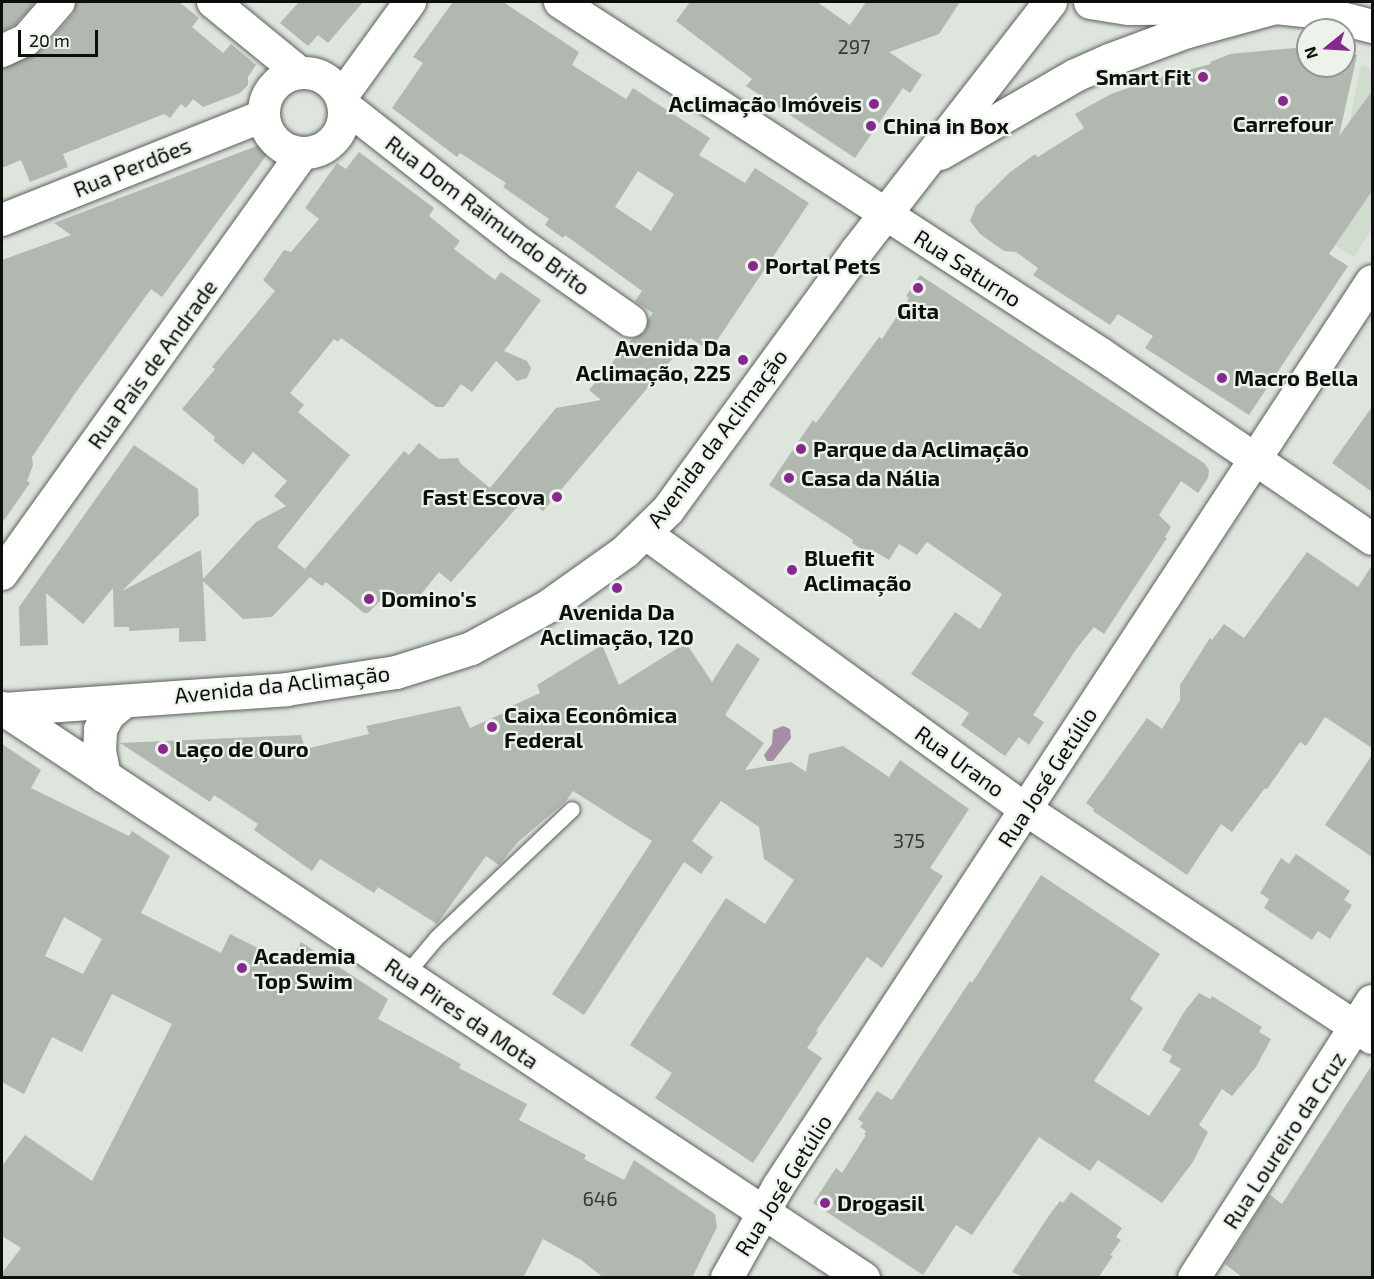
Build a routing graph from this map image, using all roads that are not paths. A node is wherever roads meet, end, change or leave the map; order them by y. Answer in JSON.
{"nodes":[{"id":1,"x":59,"y":2,"type":"edge"},
{"id":2,"x":213,"y":2,"type":"edge"},
{"id":3,"x":410,"y":2,"type":"edge"},
{"id":4,"x":560,"y":2,"type":"edge"},
{"id":5,"x":1050,"y":2,"type":"edge"},
{"id":6,"x":1089,"y":2,"type":"edge"},
{"id":7,"x":1275,"y":7,"type":"junction"},
{"id":8,"x":1372,"y":26,"type":"edge"},
{"id":9,"x":2,"y":51,"type":"edge"},
{"id":10,"x":300,"y":73,"type":"junction"},
{"id":11,"x":344,"y":102,"type":"junction"},
{"id":12,"x":264,"y":116,"type":"junction"},
{"id":13,"x":302,"y":154,"type":"junction"},
{"id":14,"x":925,"y":162,"type":"junction"},
{"id":15,"x":886,"y":215,"type":"junction"},
{"id":16,"x":2,"y":220,"type":"edge"},
{"id":17,"x":1372,"y":281,"type":"edge"},
{"id":18,"x":631,"y":321,"type":"dead end"},
{"id":19,"x":1256,"y":457,"type":"junction"},
{"id":20,"x":645,"y":533,"type":"junction"},
{"id":21,"x":1372,"y":539,"type":"edge"},
{"id":22,"x":2,"y":574,"type":"edge"},
{"id":23,"x":124,"y":701,"type":"junction"},
{"id":24,"x":2,"y":708,"type":"edge"},
{"id":25,"x":104,"y":776,"type":"junction"},
{"id":26,"x":572,"y":809,"type":"dead end"},
{"id":27,"x":1025,"y":809,"type":"junction"},
{"id":28,"x":405,"y":975,"type":"junction"},
{"id":29,"x":1372,"y":1001,"type":"edge"},
{"id":30,"x":1364,"y":1033,"type":"edge"},
{"id":31,"x":763,"y":1211,"type":"junction"},
{"id":32,"x":728,"y":1278,"type":"edge"},
{"id":33,"x":863,"y":1278,"type":"edge"},
{"id":34,"x":1194,"y":1278,"type":"edge"}],
"edges":[{"from":1,"to":9,"type":"street"},
{"from":2,"to":10,"type":"street"},
{"from":3,"to":11,"type":"street"},
{"from":4,"to":15,"type":"street","name":"Rua Saturno"},
{"from":5,"to":14,"type":"street","name":"Avenida da Aclimação"},
{"from":6,"to":7,"type":"street"},
{"from":7,"to":8,"type":"street"},
{"from":7,"to":14,"type":"street"},
{"from":10,"to":11,"type":"street"},
{"from":10,"to":12,"type":"street"},
{"from":11,"to":13,"type":"street"},
{"from":11,"to":18,"type":"street","name":"Rua Dom Raimundo Brito"},
{"from":12,"to":13,"type":"street"},
{"from":12,"to":16,"type":"street","name":"Rua Perdões"},
{"from":13,"to":22,"type":"street","name":"Rua Pais de Andrade"},
{"from":14,"to":15,"type":"street","name":"Avenida da Aclimação"},
{"from":15,"to":19,"type":"street","name":"Rua Saturno"},
{"from":15,"to":20,"type":"street","name":"Avenida da Aclimação"},
{"from":17,"to":19,"type":"street","name":"Rua José Getúlio"},
{"from":19,"to":21,"type":"street","name":"Rua Saturno"},
{"from":19,"to":27,"type":"street","name":"Rua José Getúlio"},
{"from":20,"to":23,"type":"street","name":"Avenida da Aclimação"},
{"from":20,"to":27,"type":"street","name":"Rua Urano"},
{"from":23,"to":24,"type":"street","name":"Avenida da Aclimação"},
{"from":23,"to":25,"type":"street"},
{"from":24,"to":25,"type":"street","name":"Rua Pires da Mota"},
{"from":25,"to":28,"type":"street","name":"Rua Pires da Mota"},
{"from":26,"to":28,"type":"lane"},
{"from":27,"to":30,"type":"street","name":"Rua Urano"},
{"from":27,"to":31,"type":"street","name":"Rua José Getúlio"},
{"from":28,"to":31,"type":"street","name":"Rua Pires da Mota"},
{"from":29,"to":30,"type":"street","name":"Rua Loureiro da Cruz"},
{"from":30,"to":34,"type":"street","name":"Rua Loureiro da Cruz"},
{"from":31,"to":32,"type":"street","name":"Rua José Getúlio"},
{"from":31,"to":33,"type":"street","name":"Rua Pires da Mota"}]}
